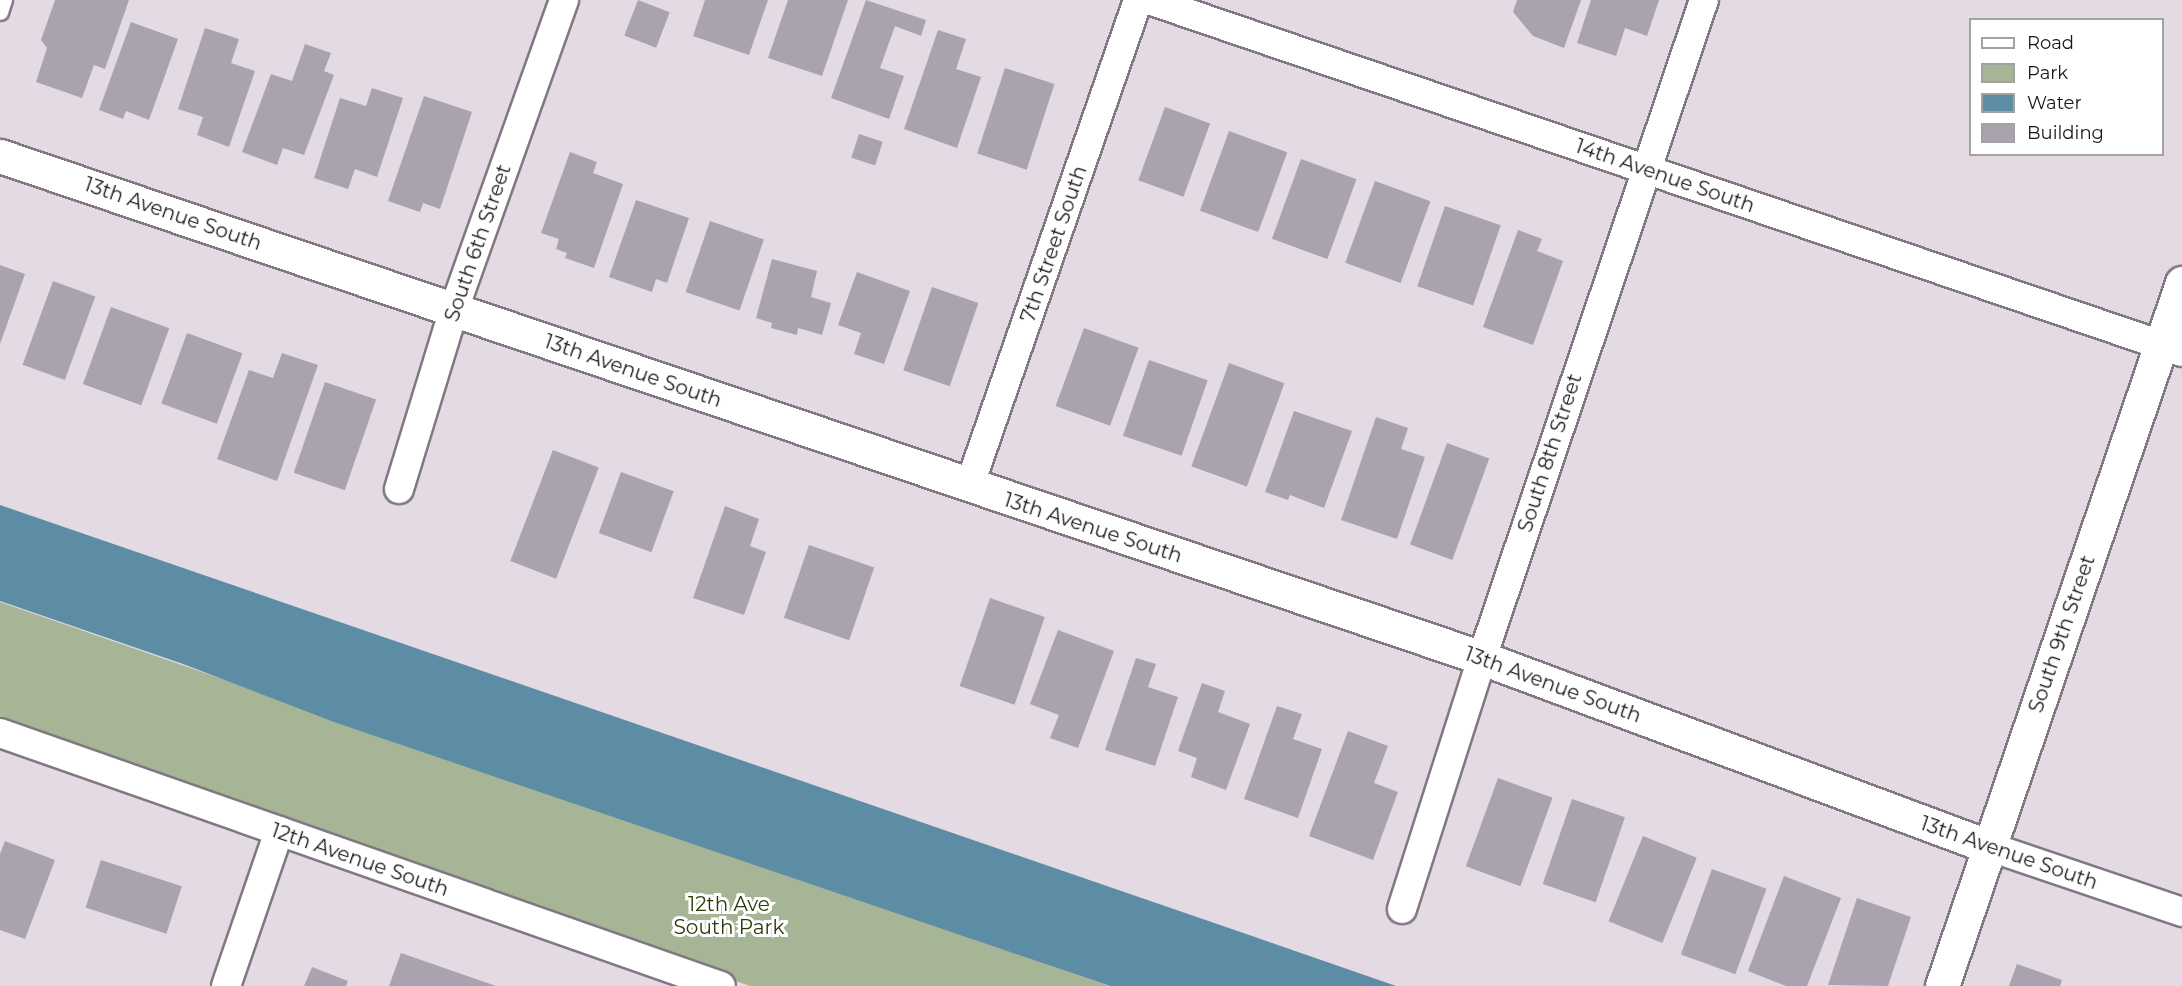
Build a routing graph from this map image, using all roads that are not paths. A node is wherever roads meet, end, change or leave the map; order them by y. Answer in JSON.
{"nodes":[{"id":1,"x":4,"y":0,"type":"edge"},
{"id":2,"x":564,"y":0,"type":"edge"},
{"id":3,"x":1138,"y":0,"type":"edge"},
{"id":4,"x":1149,"y":0,"type":"edge"},
{"id":5,"x":1704,"y":0,"type":"edge"},
{"id":6,"x":0,"y":12,"type":"edge"},
{"id":7,"x":0,"y":156,"type":"edge"},
{"id":8,"x":1645,"y":168,"type":"junction"},
{"id":9,"x":2182,"y":283,"type":"edge"},
{"id":10,"x":454,"y":309,"type":"junction"},
{"id":11,"x":2171,"y":349,"type":"edge"},
{"id":12,"x":969,"y":487,"type":"junction"},
{"id":13,"x":399,"y":489,"type":"dead end"},
{"id":14,"x":1482,"y":658,"type":"junction"},
{"id":15,"x":0,"y":733,"type":"edge"},
{"id":16,"x":279,"y":831,"type":"junction"},
{"id":17,"x":1990,"y":848,"type":"junction"},
{"id":18,"x":1402,"y":909,"type":"dead end"},
{"id":19,"x":2182,"y":912,"type":"edge"},
{"id":20,"x":226,"y":986,"type":"edge"},
{"id":21,"x":721,"y":986,"type":"edge"},
{"id":22,"x":1941,"y":986,"type":"edge"}],
"edges":[{"from":1,"to":6,"type":"lane"},
{"from":2,"to":10,"type":"street","name":"South 6th Street"},
{"from":3,"to":12,"type":"street","name":"7th Street South"},
{"from":4,"to":8,"type":"street","name":"14th Avenue South"},
{"from":5,"to":8,"type":"street","name":"South 8th Street"},
{"from":7,"to":10,"type":"street","name":"13th Avenue South"},
{"from":8,"to":11,"type":"street","name":"14th Avenue South"},
{"from":8,"to":14,"type":"street","name":"South 8th Street"},
{"from":9,"to":11,"type":"street","name":"South 9th Street"},
{"from":10,"to":12,"type":"street","name":"13th Avenue South"},
{"from":10,"to":13,"type":"street","name":"South 6th Street"},
{"from":11,"to":17,"type":"street","name":"South 9th Street"},
{"from":12,"to":14,"type":"street","name":"13th Avenue South"},
{"from":14,"to":17,"type":"street","name":"13th Avenue South"},
{"from":14,"to":18,"type":"street","name":"South 8th Street"},
{"from":15,"to":16,"type":"street","name":"12th Avenue South"},
{"from":16,"to":20,"type":"street"},
{"from":16,"to":21,"type":"street","name":"12th Avenue South"},
{"from":17,"to":19,"type":"street","name":"13th Avenue South"},
{"from":17,"to":22,"type":"street","name":"South 9th Street"}]}
